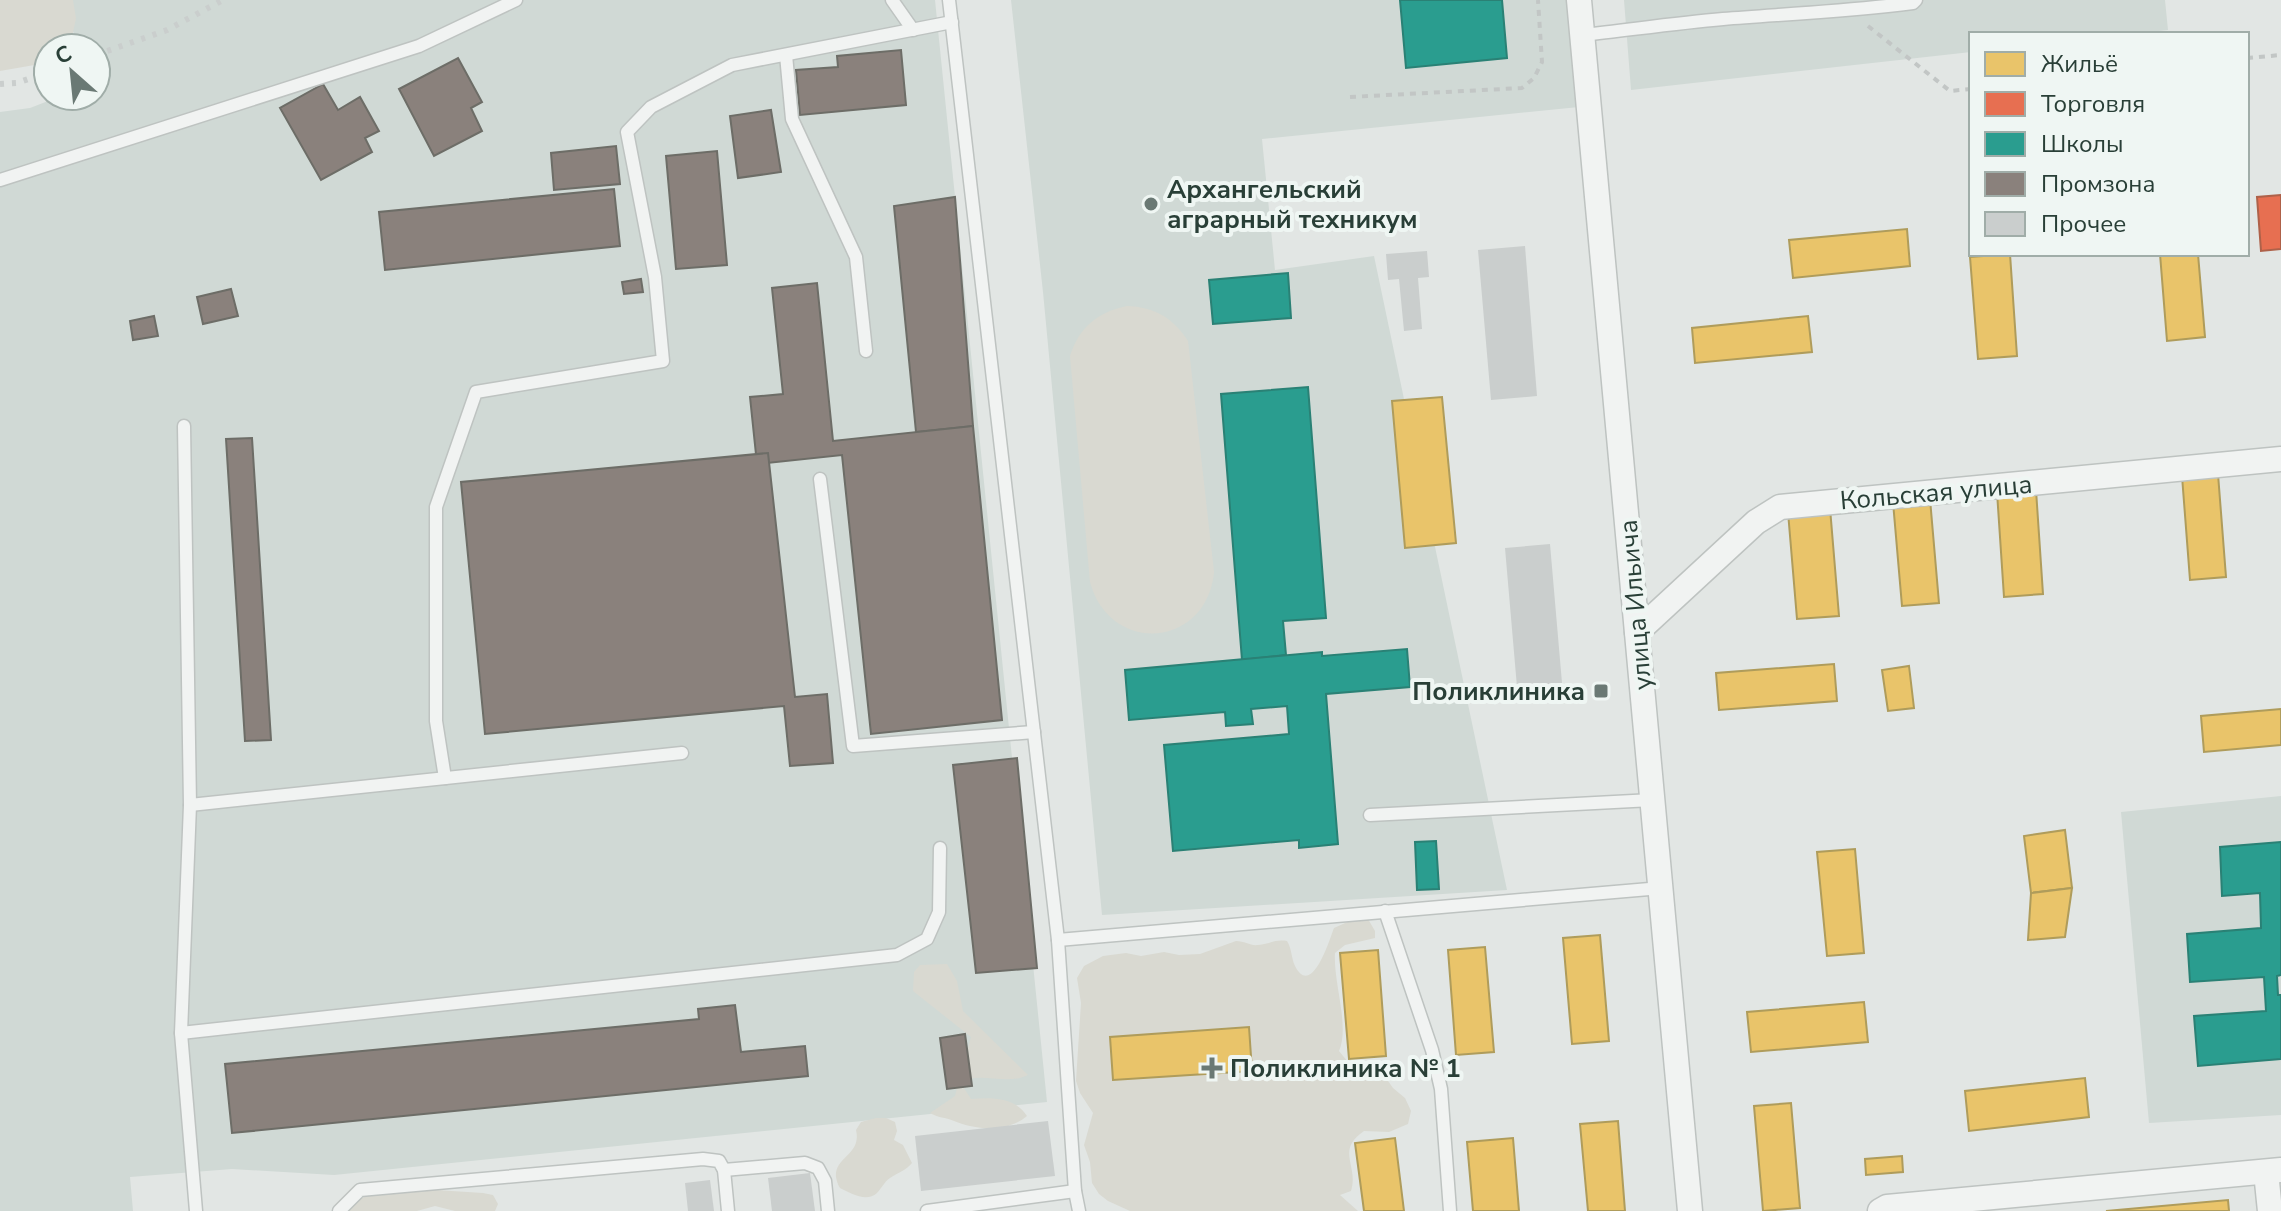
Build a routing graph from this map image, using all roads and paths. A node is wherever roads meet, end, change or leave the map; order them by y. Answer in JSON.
{"nodes":[{"id":1,"x":516,"y":0,"type":"edge"},
{"id":2,"x":892,"y":0,"type":"edge"},
{"id":3,"x":949,"y":0,"type":"edge"},
{"id":4,"x":1538,"y":0,"type":"edge"},
{"id":5,"x":1579,"y":0,"type":"edge"},
{"id":6,"x":1916,"y":0,"type":"edge"},
{"id":7,"x":1829,"y":5,"type":"edge"},
{"id":8,"x":1850,"y":12,"type":"junction"},
{"id":9,"x":952,"y":22,"type":"junction"},
{"id":10,"x":913,"y":30,"type":"junction"},
{"id":11,"x":1583,"y":35,"type":"junction"},
{"id":12,"x":786,"y":55,"type":"junction"},
{"id":13,"x":2281,"y":55,"type":"edge"},
{"id":14,"x":2249,"y":58,"type":"edge"},
{"id":15,"x":1969,"y":89,"type":"edge"},
{"id":16,"x":1350,"y":97,"type":"dead end"},
{"id":17,"x":0,"y":180,"type":"edge"},
{"id":18,"x":866,"y":351,"type":"dead end"},
{"id":19,"x":184,"y":426,"type":"dead end"},
{"id":20,"x":2281,"y":459,"type":"edge"},
{"id":21,"x":820,"y":479,"type":"dead end"},
{"id":22,"x":1637,"y":632,"type":"junction"},
{"id":23,"x":1034,"y":732,"type":"junction"},
{"id":24,"x":682,"y":753,"type":"dead end"},
{"id":25,"x":445,"y":778,"type":"junction"},
{"id":26,"x":1652,"y":800,"type":"junction"},
{"id":27,"x":190,"y":805,"type":"junction"},
{"id":28,"x":1370,"y":815,"type":"dead end"},
{"id":29,"x":940,"y":848,"type":"dead end"},
{"id":30,"x":1661,"y":888,"type":"junction"},
{"id":31,"x":1385,"y":911,"type":"junction"},
{"id":32,"x":1058,"y":940,"type":"junction"},
{"id":33,"x":181,"y":1033,"type":"junction"},
{"id":34,"x":724,"y":1170,"type":"junction"},
{"id":35,"x":2273,"y":1171,"type":"edge"},
{"id":36,"x":1075,"y":1191,"type":"junction"},
{"id":37,"x":196,"y":1211,"type":"edge"},
{"id":38,"x":339,"y":1211,"type":"edge"},
{"id":39,"x":728,"y":1211,"type":"edge"},
{"id":40,"x":828,"y":1211,"type":"edge"},
{"id":41,"x":927,"y":1211,"type":"edge"},
{"id":42,"x":1079,"y":1211,"type":"edge"},
{"id":43,"x":1450,"y":1211,"type":"edge"},
{"id":44,"x":1690,"y":1211,"type":"edge"},
{"id":45,"x":1880,"y":1211,"type":"edge"},
{"id":46,"x":2270,"y":1211,"type":"edge"}],
"edges":[{"from":1,"to":17,"type":"lane"},
{"from":2,"to":10,"type":"lane"},
{"from":3,"to":9,"type":"lane"},
{"from":4,"to":16,"type":"path"},
{"from":5,"to":11,"type":"street","name":"улица Ильича"},
{"from":6,"to":8,"type":"lane"},
{"from":7,"to":8,"type":"lane"},
{"from":7,"to":11,"type":"lane"},
{"from":8,"to":15,"type":"path"},
{"from":9,"to":10,"type":"lane"},
{"from":9,"to":23,"type":"lane"},
{"from":10,"to":12,"type":"lane"},
{"from":11,"to":22,"type":"street","name":"улица Ильича"},
{"from":12,"to":18,"type":"lane"},
{"from":12,"to":25,"type":"lane"},
{"from":13,"to":14,"type":"path"},
{"from":19,"to":27,"type":"lane"},
{"from":20,"to":22,"type":"street","name":"Кольская улица"},
{"from":21,"to":23,"type":"lane"},
{"from":22,"to":26,"type":"street","name":"улица Ильича"},
{"from":23,"to":32,"type":"lane"},
{"from":24,"to":25,"type":"lane"},
{"from":25,"to":27,"type":"lane"},
{"from":26,"to":28,"type":"lane"},
{"from":26,"to":30,"type":"street","name":"улица Ильича"},
{"from":27,"to":33,"type":"lane"},
{"from":29,"to":33,"type":"lane"},
{"from":30,"to":31,"type":"lane"},
{"from":30,"to":44,"type":"street","name":"улица Ильича"},
{"from":31,"to":32,"type":"lane"},
{"from":31,"to":43,"type":"lane"},
{"from":32,"to":36,"type":"lane"},
{"from":33,"to":37,"type":"lane"},
{"from":34,"to":38,"type":"lane"},
{"from":34,"to":39,"type":"lane"},
{"from":34,"to":40,"type":"lane"},
{"from":35,"to":45,"type":"street"},
{"from":35,"to":46,"type":"street"},
{"from":36,"to":41,"type":"lane"},
{"from":36,"to":42,"type":"lane"}]}
